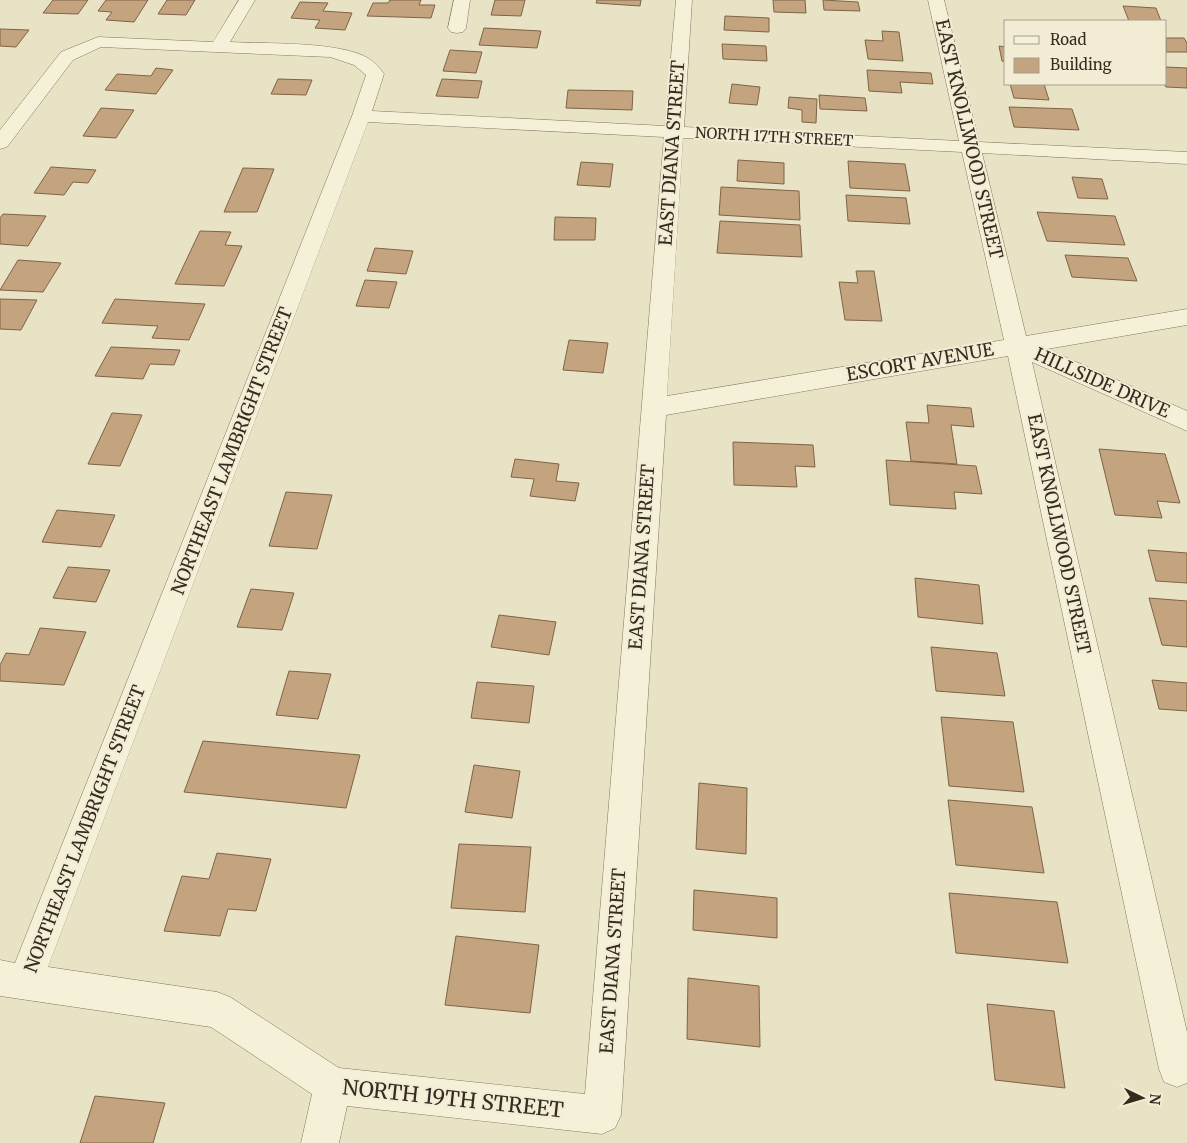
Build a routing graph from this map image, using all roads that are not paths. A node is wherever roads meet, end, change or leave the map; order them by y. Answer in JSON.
{"nodes":[{"id":1,"x":247,"y":0,"type":"edge"},
{"id":2,"x":462,"y":0,"type":"edge"},
{"id":3,"x":684,"y":0,"type":"edge"},
{"id":4,"x":936,"y":0,"type":"edge"},
{"id":5,"x":457,"y":28,"type":"dead end"},
{"id":6,"x":218,"y":48,"type":"junction"},
{"id":7,"x":361,"y":116,"type":"junction"},
{"id":8,"x":673,"y":132,"type":"junction"},
{"id":9,"x":0,"y":143,"type":"edge"},
{"id":10,"x":971,"y":147,"type":"junction"},
{"id":11,"x":1187,"y":158,"type":"edge"},
{"id":12,"x":1187,"y":317,"type":"edge"},
{"id":13,"x":1017,"y":345,"type":"junction"},
{"id":14,"x":653,"y":408,"type":"junction"},
{"id":15,"x":1187,"y":422,"type":"edge"},
{"id":16,"x":13,"y":979,"type":"edge"},
{"id":17,"x":1177,"y":1069,"type":"dead end"},
{"id":18,"x":333,"y":1086,"type":"junction"},
{"id":19,"x":602,"y":1114,"type":"joint"},
{"id":20,"x":320,"y":1143,"type":"edge"}],
"edges":[{"from":1,"to":6,"type":"street"},
{"from":2,"to":5,"type":"street"},
{"from":3,"to":8,"type":"street","name":"EAST DIANA STREET"},
{"from":4,"to":10,"type":"street","name":"EAST KNOLLWOOD STREET"},
{"from":6,"to":7,"type":"street","name":"NORTHEAST LAMBRIGHT STREET"},
{"from":6,"to":9,"type":"street"},
{"from":7,"to":8,"type":"street","name":"NORTH 17TH STREET"},
{"from":7,"to":16,"type":"street","name":"NORTHEAST LAMBRIGHT STREET"},
{"from":8,"to":10,"type":"street","name":"NORTH 17TH STREET"},
{"from":8,"to":14,"type":"street","name":"EAST DIANA STREET"},
{"from":10,"to":11,"type":"street","name":"NORTH 17TH STREET"},
{"from":10,"to":13,"type":"street","name":"EAST KNOLLWOOD STREET"},
{"from":12,"to":13,"type":"street","name":"ESCORT AVENUE"},
{"from":13,"to":14,"type":"street","name":"ESCORT AVENUE"},
{"from":13,"to":15,"type":"street","name":"HILLSIDE DRIVE"},
{"from":13,"to":17,"type":"street","name":"EAST KNOLLWOOD STREET"},
{"from":14,"to":19,"type":"street","name":"EAST DIANA STREET"},
{"from":16,"to":18,"type":"street","name":"NORTH 19TH STREET"},
{"from":18,"to":19,"type":"street","name":"NORTH 19TH STREET"},
{"from":18,"to":20,"type":"street"}]}
